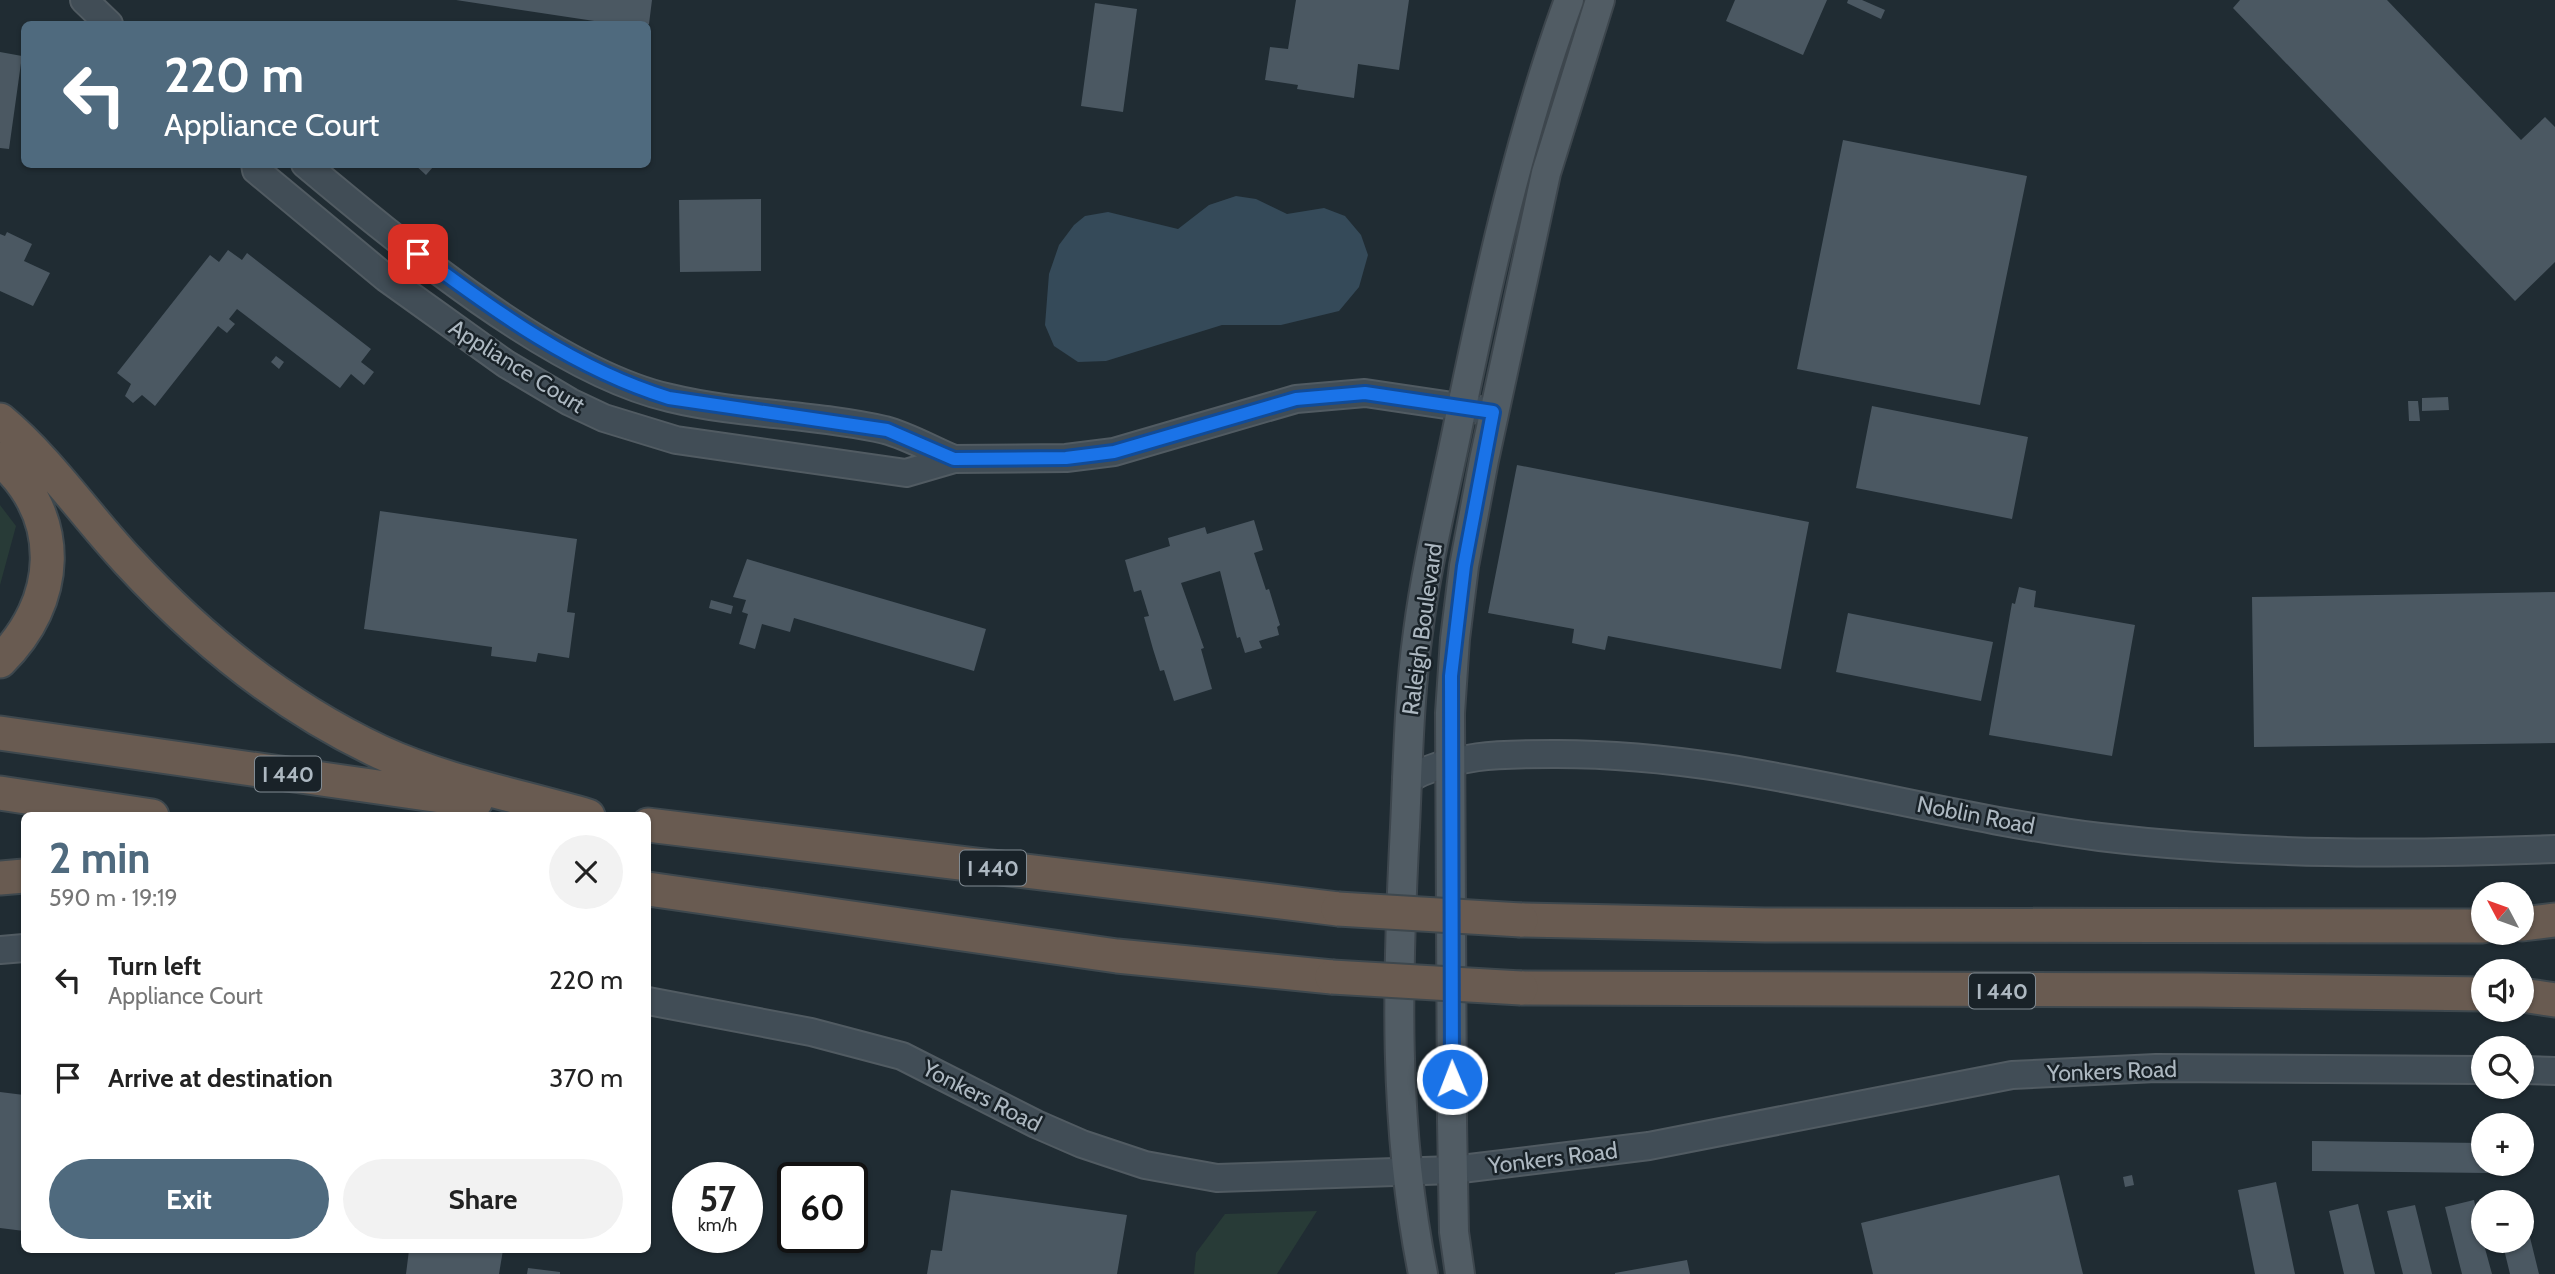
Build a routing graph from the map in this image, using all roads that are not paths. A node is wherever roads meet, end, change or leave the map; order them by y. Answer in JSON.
{"nodes":[{"id":1,"x":84,"y":0,"type":"edge"},
{"id":2,"x":1569,"y":0,"type":"edge"},
{"id":3,"x":1600,"y":0,"type":"edge"},
{"id":4,"x":106,"y":21,"type":"edge"},
{"id":5,"x":256,"y":168,"type":"edge"},
{"id":6,"x":310,"y":168,"type":"edge"},
{"id":7,"x":1461,"y":406,"type":"junction"},
{"id":8,"x":1493,"y":412,"type":"junction"},
{"id":9,"x":0,"y":420,"type":"edge"},
{"id":10,"x":0,"y":459,"type":"edge"},
{"id":11,"x":954,"y":459,"type":"junction"},
{"id":12,"x":0,"y":662,"type":"edge"},
{"id":13,"x":0,"y":733,"type":"edge"},
{"id":14,"x":1451,"y":760,"type":"junction"},
{"id":15,"x":1406,"y":779,"type":"junction"},
{"id":16,"x":0,"y":793,"type":"edge"},
{"id":17,"x":126,"y":812,"type":"edge"},
{"id":18,"x":548,"y":812,"type":"edge"},
{"id":19,"x":574,"y":812,"type":"edge"},
{"id":20,"x":651,"y":825,"type":"edge"},
{"id":21,"x":2555,"y":849,"type":"edge"},
{"id":22,"x":21,"y":876,"type":"edge"},
{"id":23,"x":0,"y":878,"type":"edge"},
{"id":24,"x":651,"y":889,"type":"edge"},
{"id":25,"x":2555,"y":920,"type":"edge"},
{"id":26,"x":2534,"y":923,"type":"edge"},
{"id":27,"x":2471,"y":926,"type":"edge"},
{"id":28,"x":2534,"y":926,"type":"edge"},
{"id":29,"x":2555,"y":929,"type":"edge"},
{"id":30,"x":21,"y":948,"type":"edge"},
{"id":31,"x":0,"y":950,"type":"edge"},
{"id":32,"x":2471,"y":994,"type":"edge"},
{"id":33,"x":2534,"y":995,"type":"edge"},
{"id":34,"x":2555,"y":995,"type":"edge"},
{"id":35,"x":2534,"y":997,"type":"edge"},
{"id":36,"x":2555,"y":1000,"type":"edge"},
{"id":37,"x":651,"y":1002,"type":"edge"},
{"id":38,"x":2471,"y":1070,"type":"edge"},
{"id":39,"x":2534,"y":1070,"type":"edge"},
{"id":40,"x":2555,"y":1071,"type":"edge"},
{"id":41,"x":1453,"y":1170,"type":"junction"},
{"id":42,"x":1408,"y":1171,"type":"junction"},
{"id":43,"x":1423,"y":1274,"type":"edge"},
{"id":44,"x":1460,"y":1274,"type":"edge"}],
"edges":[{"from":1,"to":4,"type":"street"},
{"from":2,"to":7,"type":"main road","name":"Raleigh Boulevard"},
{"from":3,"to":8,"type":"main road","name":"Raleigh Boulevard"},
{"from":5,"to":11,"type":"street","name":"Appliance Court"},
{"from":6,"to":11,"type":"street","name":"Appliance Court"},
{"from":7,"to":8,"type":"street","name":"Appliance Court"},
{"from":7,"to":11,"type":"street","name":"Appliance Court"},
{"from":7,"to":15,"type":"main road","name":"Raleigh Boulevard"},
{"from":8,"to":14,"type":"main road","name":"Raleigh Boulevard"},
{"from":9,"to":19,"type":"highway"},
{"from":10,"to":12,"type":"highway"},
{"from":13,"to":18,"type":"highway","number":"I 440"},
{"from":14,"to":15,"type":"street","name":"Noblin Road"},
{"from":14,"to":21,"type":"street","name":"Noblin Road"},
{"from":14,"to":41,"type":"main road","name":"Raleigh Boulevard"},
{"from":15,"to":42,"type":"main road","name":"Raleigh Boulevard"},
{"from":16,"to":17,"type":"highway"},
{"from":20,"to":27,"type":"highway","number":"I 440","bridge":true},
{"from":22,"to":23,"type":"highway"},
{"from":24,"to":32,"type":"highway","number":"I 440","bridge":true},
{"from":25,"to":26,"type":"highway"},
{"from":28,"to":29,"type":"highway"},
{"from":30,"to":31,"type":"street"},
{"from":33,"to":34,"type":"highway"},
{"from":35,"to":36,"type":"highway"},
{"from":37,"to":42,"type":"street","name":"Yonkers Road"},
{"from":38,"to":41,"type":"street","name":"Yonkers Road"},
{"from":39,"to":40,"type":"street"},
{"from":41,"to":42,"type":"street","name":"Yonkers Road"},
{"from":41,"to":44,"type":"main road","name":"Raleigh Boulevard"},
{"from":42,"to":43,"type":"main road","name":"Raleigh Boulevard"}]}
